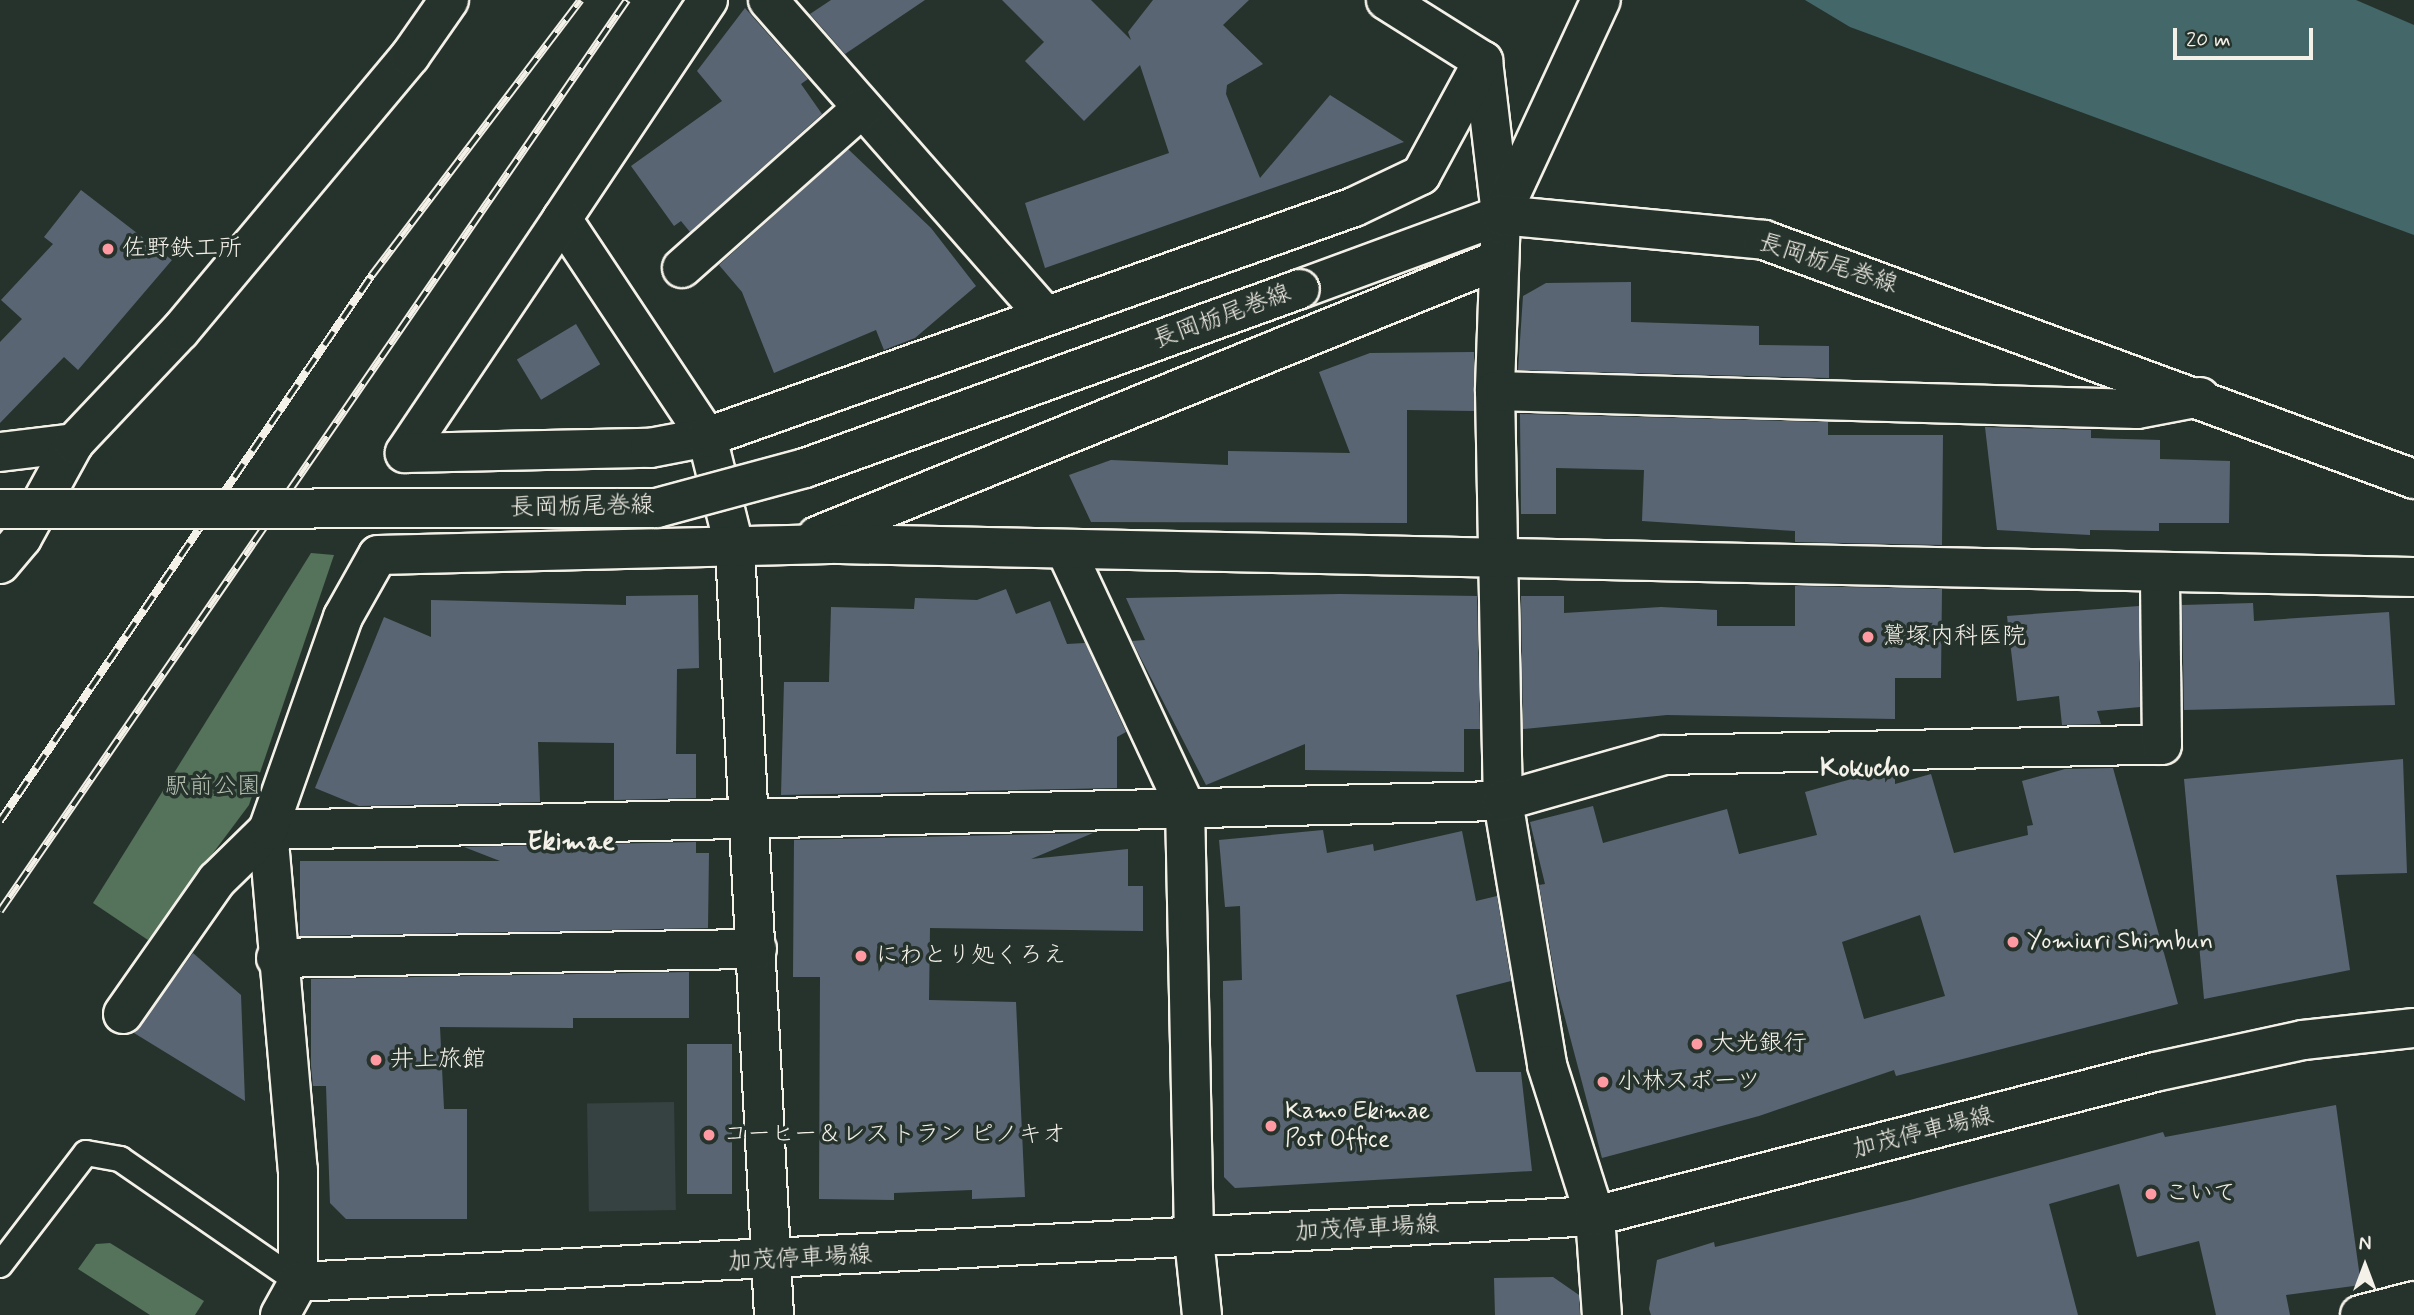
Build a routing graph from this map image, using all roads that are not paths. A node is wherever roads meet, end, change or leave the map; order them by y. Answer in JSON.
{"nodes":[{"id":1,"x":449,"y":0,"type":"edge"},
{"id":2,"x":708,"y":0,"type":"edge"},
{"id":3,"x":768,"y":0,"type":"edge"},
{"id":4,"x":1386,"y":0,"type":"edge"},
{"id":5,"x":1601,"y":0,"type":"edge"},
{"id":6,"x":1483,"y":61,"type":"junction"},
{"id":7,"x":862,"y":108,"type":"junction"},
{"id":8,"x":1501,"y":215,"type":"junction"},
{"id":9,"x":562,"y":219,"type":"junction"},
{"id":10,"x":1495,"y":261,"type":"junction"},
{"id":11,"x":682,"y":268,"type":"dead end"},
{"id":12,"x":1044,"y":314,"type":"junction"},
{"id":13,"x":1495,"y":391,"type":"junction"},
{"id":14,"x":2200,"y":397,"type":"junction"},
{"id":15,"x":708,"y":436,"type":"junction"},
{"id":16,"x":74,"y":443,"type":"junction"},
{"id":17,"x":0,"y":452,"type":"edge"},
{"id":18,"x":2414,"y":479,"type":"edge"},
{"id":19,"x":0,"y":509,"type":"edge"},
{"id":20,"x":795,"y":545,"type":"junction"},
{"id":21,"x":735,"y":549,"type":"junction"},
{"id":22,"x":1067,"y":553,"type":"junction"},
{"id":23,"x":1498,"y":560,"type":"junction"},
{"id":24,"x":0,"y":564,"type":"edge"},
{"id":25,"x":2160,"y":573,"type":"junction"},
{"id":26,"x":2414,"y":577,"type":"edge"},
{"id":27,"x":1503,"y":801,"type":"junction"},
{"id":28,"x":1185,"y":806,"type":"junction"},
{"id":29,"x":750,"y":820,"type":"junction"},
{"id":30,"x":268,"y":830,"type":"junction"},
{"id":31,"x":757,"y":949,"type":"junction"},
{"id":32,"x":276,"y":958,"type":"junction"},
{"id":33,"x":123,"y":1014,"type":"dead end"},
{"id":34,"x":2414,"y":1028,"type":"edge"},
{"id":35,"x":1595,"y":1216,"type":"junction"},
{"id":36,"x":1194,"y":1239,"type":"junction"},
{"id":37,"x":774,"y":1261,"type":"junction"},
{"id":38,"x":0,"y":1265,"type":"edge"},
{"id":39,"x":298,"y":1282,"type":"junction"},
{"id":40,"x":2414,"y":1301,"type":"edge"},
{"id":41,"x":280,"y":1315,"type":"edge"},
{"id":42,"x":774,"y":1315,"type":"edge"},
{"id":43,"x":1202,"y":1315,"type":"edge"},
{"id":44,"x":1602,"y":1315,"type":"edge"},
{"id":45,"x":2360,"y":1315,"type":"edge"}],
"edges":[{"from":1,"to":16,"type":"street"},
{"from":2,"to":9,"type":"street"},
{"from":3,"to":7,"type":"street"},
{"from":4,"to":6,"type":"street"},
{"from":5,"to":8,"type":"street"},
{"from":6,"to":8,"type":"street"},
{"from":6,"to":12,"type":"street"},
{"from":7,"to":11,"type":"street"},
{"from":7,"to":12,"type":"street"},
{"from":8,"to":10,"type":"street"},
{"from":8,"to":14,"type":"street","name":"長岡栃尾巻線"},
{"from":8,"to":19,"type":"street","name":"長岡栃尾巻線","bridge":true},
{"from":9,"to":15,"type":"street"},
{"from":9,"to":15,"type":"street"},
{"from":10,"to":13,"type":"street"},
{"from":10,"to":20,"type":"street"},
{"from":12,"to":15,"type":"street"},
{"from":13,"to":14,"type":"street"},
{"from":13,"to":23,"type":"street"},
{"from":14,"to":18,"type":"street","name":"長岡栃尾巻線"},
{"from":15,"to":21,"type":"street"},
{"from":16,"to":17,"type":"street"},
{"from":16,"to":24,"type":"street"},
{"from":20,"to":21,"type":"street"},
{"from":20,"to":22,"type":"street"},
{"from":21,"to":29,"type":"street"},
{"from":21,"to":30,"type":"street"},
{"from":22,"to":23,"type":"street"},
{"from":22,"to":28,"type":"street"},
{"from":23,"to":25,"type":"street"},
{"from":23,"to":27,"type":"street"},
{"from":25,"to":26,"type":"street"},
{"from":25,"to":27,"type":"street"},
{"from":27,"to":28,"type":"street"},
{"from":27,"to":35,"type":"street"},
{"from":28,"to":29,"type":"street"},
{"from":28,"to":36,"type":"street"},
{"from":29,"to":30,"type":"street"},
{"from":29,"to":31,"type":"street"},
{"from":30,"to":32,"type":"street"},
{"from":30,"to":33,"type":"street"},
{"from":31,"to":32,"type":"street"},
{"from":31,"to":37,"type":"street"},
{"from":32,"to":39,"type":"street"},
{"from":34,"to":35,"type":"street","name":"加茂停車場線"},
{"from":35,"to":36,"type":"street","name":"加茂停車場線"},
{"from":35,"to":44,"type":"street"},
{"from":36,"to":37,"type":"street","name":"加茂停車場線"},
{"from":36,"to":43,"type":"street"},
{"from":37,"to":39,"type":"street","name":"加茂停車場線"},
{"from":37,"to":42,"type":"street"},
{"from":38,"to":39,"type":"lane"},
{"from":39,"to":41,"type":"street"},
{"from":40,"to":45,"type":"street"}]}
